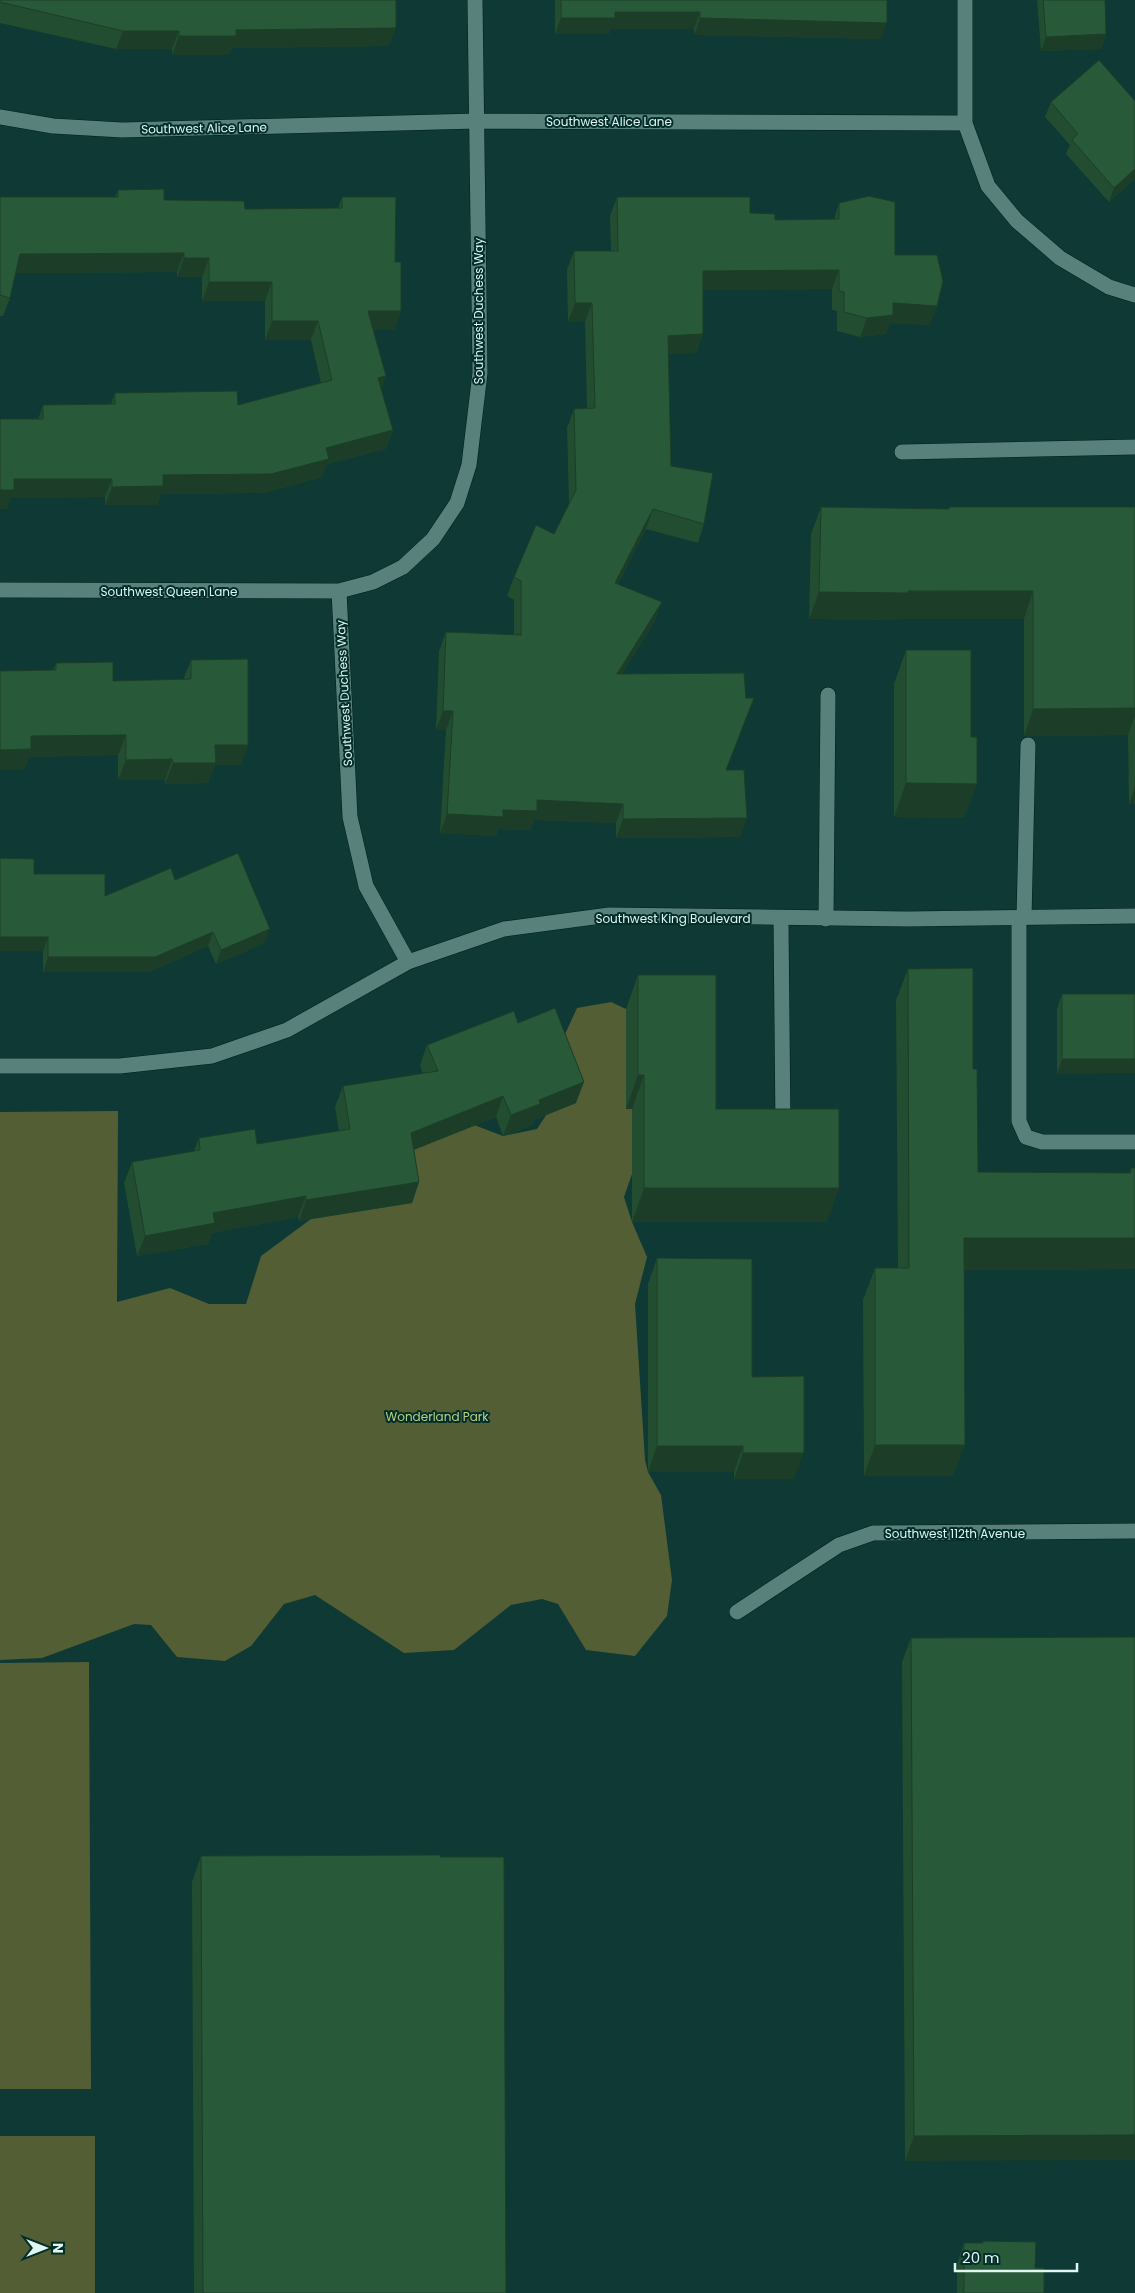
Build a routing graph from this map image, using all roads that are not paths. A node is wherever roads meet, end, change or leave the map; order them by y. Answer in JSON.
{"nodes":[{"id":1,"x":475,"y":0,"type":"edge"},
{"id":2,"x":965,"y":0,"type":"edge"},
{"id":3,"x":0,"y":118,"type":"edge"},
{"id":4,"x":477,"y":121,"type":"junction"},
{"id":5,"x":965,"y":122,"type":"junction"},
{"id":6,"x":1135,"y":295,"type":"edge"},
{"id":7,"x":1135,"y":447,"type":"edge"},
{"id":8,"x":902,"y":452,"type":"dead end"},
{"id":9,"x":0,"y":590,"type":"edge"},
{"id":10,"x":339,"y":591,"type":"junction"},
{"id":11,"x":828,"y":695,"type":"dead end"},
{"id":12,"x":1028,"y":745,"type":"dead end"},
{"id":13,"x":1135,"y":916,"type":"edge"},
{"id":14,"x":1022,"y":918,"type":"junction"},
{"id":15,"x":782,"y":919,"type":"junction"},
{"id":16,"x":826,"y":919,"type":"junction"},
{"id":17,"x":408,"y":962,"type":"junction"},
{"id":18,"x":0,"y":1066,"type":"edge"},
{"id":19,"x":784,"y":1130,"type":"edge"},
{"id":20,"x":1135,"y":1142,"type":"edge"},
{"id":21,"x":1135,"y":1531,"type":"edge"},
{"id":22,"x":737,"y":1612,"type":"dead end"}],
"edges":[{"from":1,"to":4,"type":"street","name":"Southwest Duchess Way"},
{"from":2,"to":5,"type":"street"},
{"from":3,"to":4,"type":"street","name":"Southwest Alice Lane"},
{"from":4,"to":5,"type":"street","name":"Southwest Alice Lane"},
{"from":4,"to":10,"type":"street","name":"Southwest Duchess Way"},
{"from":5,"to":6,"type":"street"},
{"from":7,"to":8,"type":"street"},
{"from":9,"to":10,"type":"street","name":"Southwest Queen Lane"},
{"from":10,"to":17,"type":"street","name":"Southwest Duchess Way"},
{"from":11,"to":16,"type":"street"},
{"from":12,"to":14,"type":"street"},
{"from":13,"to":14,"type":"street","name":"Southwest King Boulevard"},
{"from":14,"to":16,"type":"street","name":"Southwest King Boulevard"},
{"from":14,"to":20,"type":"street"},
{"from":15,"to":16,"type":"street","name":"Southwest King Boulevard"},
{"from":15,"to":17,"type":"street","name":"Southwest King Boulevard"},
{"from":15,"to":19,"type":"street"},
{"from":17,"to":18,"type":"street","name":"Southwest King Boulevard"},
{"from":21,"to":22,"type":"street","name":"Southwest 112th Avenue"}]}
